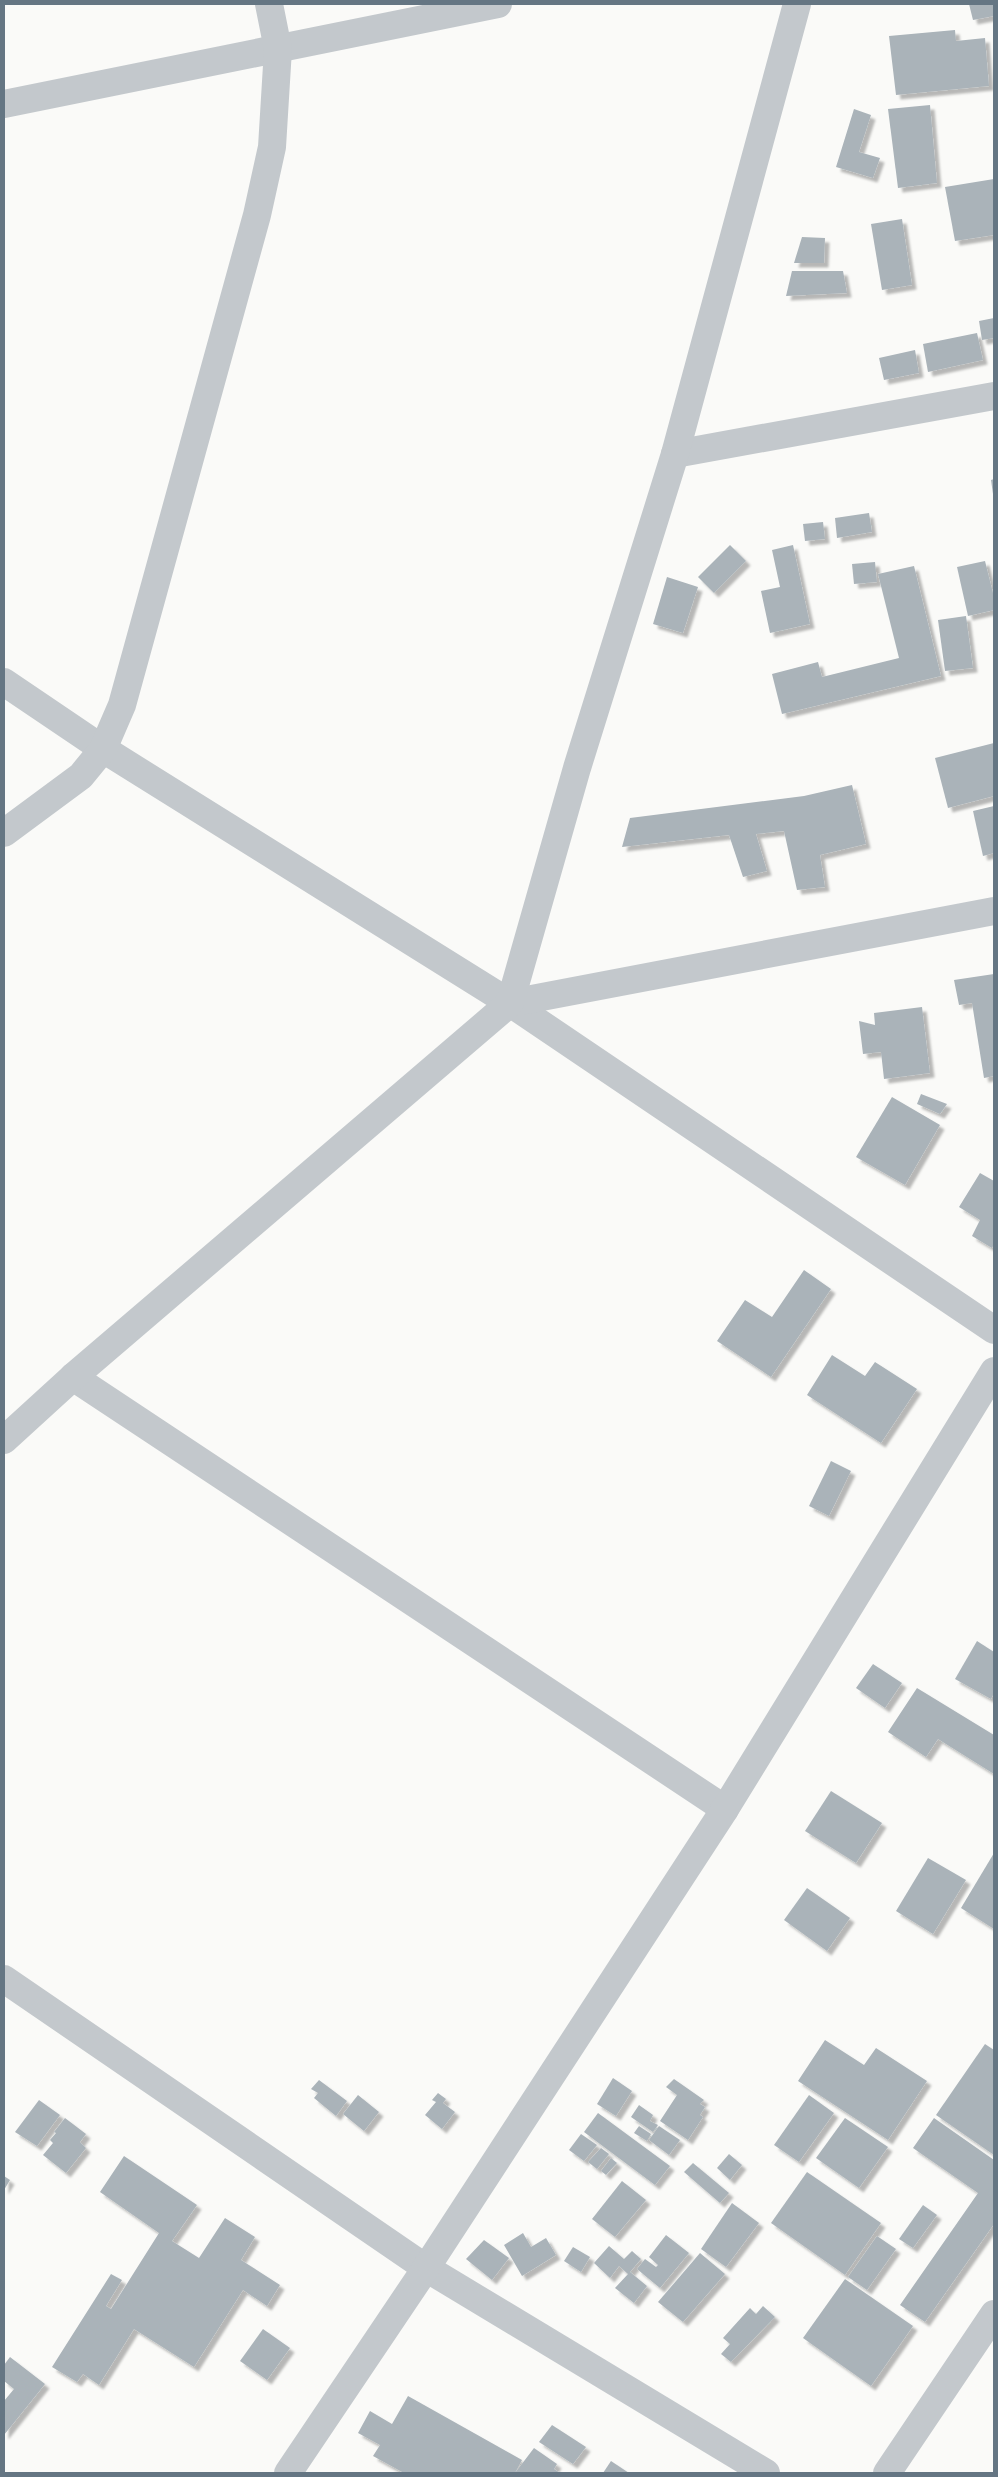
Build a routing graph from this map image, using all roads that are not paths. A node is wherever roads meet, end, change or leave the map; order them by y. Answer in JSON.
{"nodes":[{"id":1,"x":269,"y":4,"type":"edge"},
{"id":2,"x":498,"y":4,"type":"edge"},
{"id":3,"x":797,"y":4,"type":"edge"},
{"id":4,"x":278,"y":49,"type":"junction"},
{"id":5,"x":4,"y":104,"type":"edge"},
{"id":6,"x":994,"y":396,"type":"edge"},
{"id":7,"x":675,"y":454,"type":"junction"},
{"id":8,"x":4,"y":682,"type":"edge"},
{"id":9,"x":103,"y":749,"type":"junction"},
{"id":10,"x":4,"y":834,"type":"edge"},
{"id":11,"x":994,"y":911,"type":"edge"},
{"id":12,"x":510,"y":1003,"type":"junction"},
{"id":13,"x":994,"y":1330,"type":"edge"},
{"id":14,"x":994,"y":1372,"type":"edge"},
{"id":15,"x":73,"y":1377,"type":"junction"},
{"id":16,"x":4,"y":1440,"type":"edge"},
{"id":17,"x":725,"y":1810,"type":"junction"},
{"id":18,"x":4,"y":1979,"type":"edge"},
{"id":19,"x":426,"y":2268,"type":"junction"},
{"id":20,"x":994,"y":2314,"type":"edge"},
{"id":21,"x":288,"y":2473,"type":"edge"},
{"id":22,"x":766,"y":2473,"type":"edge"},
{"id":23,"x":887,"y":2473,"type":"edge"}],
"edges":[{"from":1,"to":4,"type":"street"},
{"from":2,"to":4,"type":"street"},
{"from":3,"to":7,"type":"street"},
{"from":4,"to":5,"type":"street"},
{"from":4,"to":9,"type":"street"},
{"from":6,"to":7,"type":"street"},
{"from":7,"to":12,"type":"street"},
{"from":8,"to":9,"type":"street"},
{"from":9,"to":10,"type":"street"},
{"from":9,"to":12,"type":"street"},
{"from":11,"to":12,"type":"street"},
{"from":12,"to":13,"type":"street"},
{"from":12,"to":15,"type":"street"},
{"from":14,"to":17,"type":"street"},
{"from":15,"to":16,"type":"street"},
{"from":15,"to":17,"type":"street"},
{"from":17,"to":19,"type":"street"},
{"from":18,"to":19,"type":"street"},
{"from":19,"to":21,"type":"street"},
{"from":19,"to":22,"type":"street"},
{"from":20,"to":23,"type":"street"}]}
